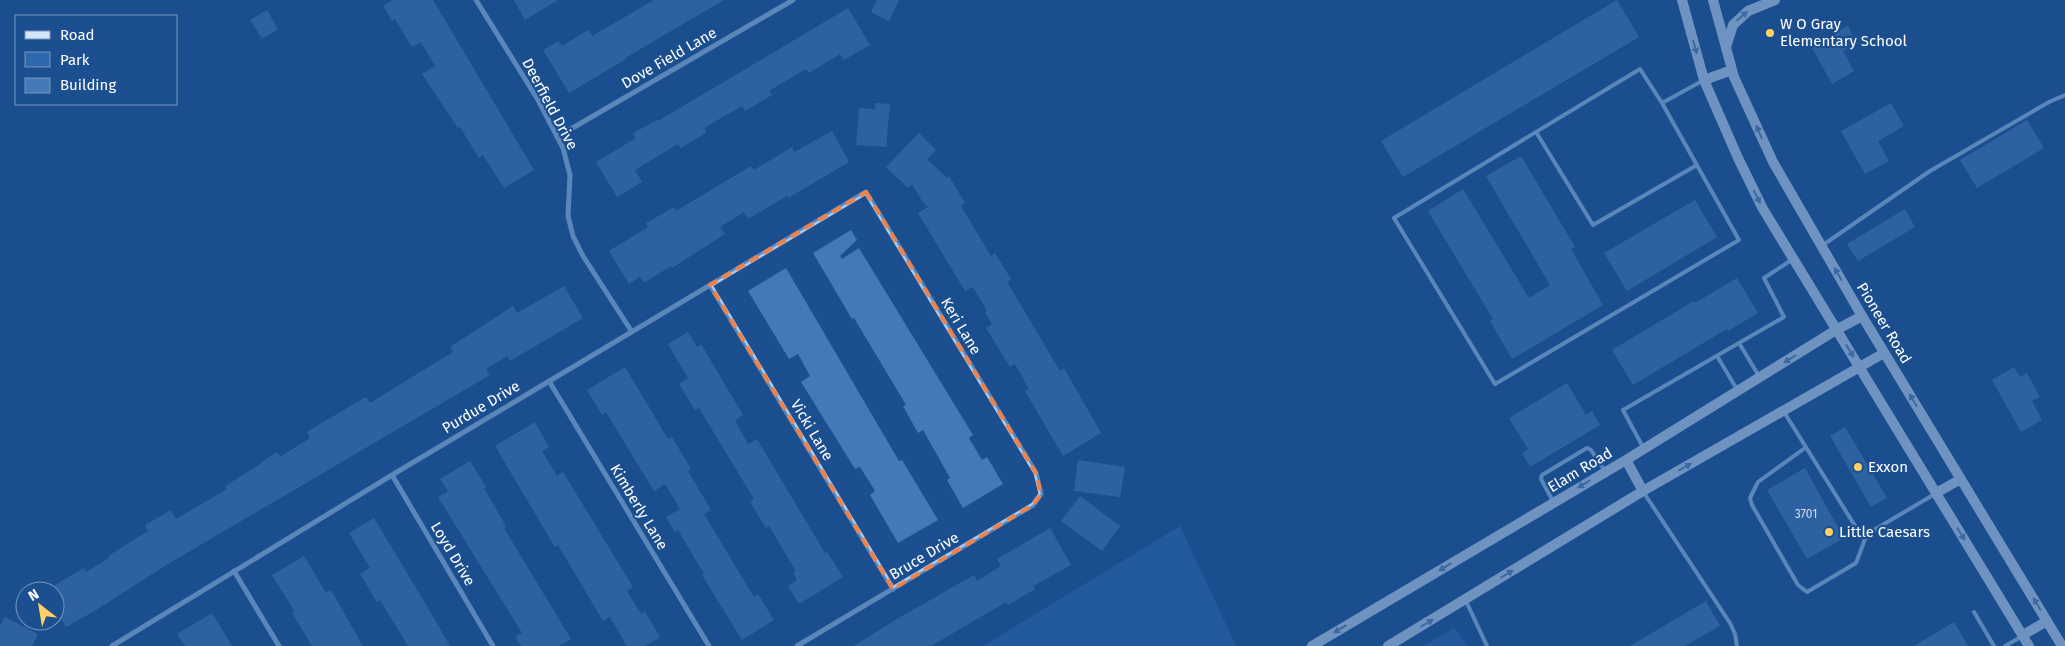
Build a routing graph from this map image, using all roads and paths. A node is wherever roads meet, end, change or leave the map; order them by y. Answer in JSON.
{"nodes":[{"id":1,"x":476,"y":0,"type":"edge"},
{"id":2,"x":793,"y":0,"type":"edge"},
{"id":3,"x":1682,"y":0,"type":"edge"},
{"id":4,"x":1713,"y":0,"type":"edge"},
{"id":5,"x":1775,"y":0,"type":"edge"},
{"id":6,"x":1726,"y":48,"type":"junction"},
{"id":7,"x":1732,"y":70,"type":"junction"},
{"id":8,"x":1704,"y":80,"type":"junction"},
{"id":9,"x":2065,"y":96,"type":"edge"},
{"id":10,"x":1662,"y":103,"type":"junction"},
{"id":11,"x":1536,"y":132,"type":"junction"},
{"id":12,"x":557,"y":137,"type":"junction"},
{"id":13,"x":1697,"y":165,"type":"junction"},
{"id":14,"x":866,"y":192,"type":"joint"},
{"id":15,"x":1821,"y":246,"type":"junction"},
{"id":16,"x":1794,"y":259,"type":"junction"},
{"id":17,"x":710,"y":285,"type":"junction"},
{"id":18,"x":1862,"y":316,"type":"junction"},
{"id":19,"x":1836,"y":330,"type":"junction"},
{"id":20,"x":632,"y":332,"type":"junction"},
{"id":21,"x":1739,"y":343,"type":"junction"},
{"id":22,"x":1884,"y":352,"type":"junction"},
{"id":23,"x":1717,"y":356,"type":"junction"},
{"id":24,"x":1860,"y":368,"type":"junction"},
{"id":25,"x":1760,"y":378,"type":"junction"},
{"id":26,"x":548,"y":381,"type":"junction"},
{"id":27,"x":1738,"y":391,"type":"junction"},
{"id":28,"x":1784,"y":412,"type":"junction"},
{"id":29,"x":1644,"y":448,"type":"junction"},
{"id":30,"x":1805,"y":448,"type":"junction"},
{"id":31,"x":1626,"y":460,"type":"junction"},
{"id":32,"x":1606,"y":472,"type":"junction"},
{"id":33,"x":1036,"y":473,"type":"joint"},
{"id":34,"x":392,"y":475,"type":"junction"},
{"id":35,"x":1961,"y":478,"type":"junction"},
{"id":36,"x":1643,"y":491,"type":"junction"},
{"id":37,"x":1936,"y":493,"type":"junction"},
{"id":38,"x":1554,"y":503,"type":"junction"},
{"id":39,"x":1867,"y":534,"type":"junction"},
{"id":40,"x":234,"y":571,"type":"junction"},
{"id":41,"x":893,"y":589,"type":"junction"},
{"id":42,"x":1465,"y":599,"type":"junction"},
{"id":43,"x":1974,"y":612,"type":"dead end"},
{"id":44,"x":2047,"y":621,"type":"junction"},
{"id":45,"x":2023,"y":636,"type":"junction"},
{"id":46,"x":112,"y":646,"type":"edge"},
{"id":47,"x":279,"y":646,"type":"edge"},
{"id":48,"x":494,"y":646,"type":"edge"},
{"id":49,"x":709,"y":646,"type":"edge"},
{"id":50,"x":797,"y":646,"type":"edge"},
{"id":51,"x":1312,"y":646,"type":"edge"},
{"id":52,"x":1388,"y":646,"type":"edge"},
{"id":53,"x":1487,"y":646,"type":"edge"},
{"id":54,"x":1737,"y":646,"type":"edge"},
{"id":55,"x":1994,"y":646,"type":"edge"},
{"id":56,"x":2005,"y":646,"type":"edge"},
{"id":57,"x":2029,"y":646,"type":"edge"},
{"id":58,"x":2062,"y":646,"type":"edge"}],
"edges":[{"from":1,"to":12,"type":"street","name":"Deerfield Drive"},
{"from":2,"to":12,"type":"street","name":"Dove Field Lane"},
{"from":3,"to":8,"type":"main road","one_way":true},
{"from":4,"to":6,"type":"main road","name":"Pioneer Road"},
{"from":6,"to":5,"type":"main road","one_way":true},
{"from":6,"to":7,"type":"main road","name":"Pioneer Road"},
{"from":7,"to":8,"type":"main road"},
{"from":15,"to":7,"type":"main road","name":"Pioneer Road","one_way":true},
{"from":8,"to":10,"type":"lane"},
{"from":8,"to":16,"type":"main road","one_way":true},
{"from":9,"to":15,"type":"lane"},
{"from":10,"to":11,"type":"lane"},
{"from":10,"to":13,"type":"lane"},
{"from":11,"to":13,"type":"lane"},
{"from":11,"to":13,"type":"lane"},
{"from":12,"to":20,"type":"street","name":"Deerfield Drive"},
{"from":14,"to":17,"type":"street","name":"Purdue Drive"},
{"from":14,"to":33,"type":"street","name":"Keri Lane"},
{"from":18,"to":15,"type":"main road","name":"Pioneer Road","one_way":true},
{"from":16,"to":19,"type":"main road"},
{"from":16,"to":21,"type":"lane"},
{"from":17,"to":20,"type":"street","name":"Purdue Drive"},
{"from":17,"to":41,"type":"street","name":"Vicki Lane"},
{"from":18,"to":19,"type":"main road","name":"Elam Road"},
{"from":18,"to":22,"type":"main road","name":"Pioneer Road"},
{"from":19,"to":24,"type":"main road","one_way":true},
{"from":19,"to":25,"type":"main road","name":"Elam Road","one_way":true},
{"from":20,"to":26,"type":"street","name":"Purdue Drive"},
{"from":21,"to":23,"type":"lane"},
{"from":21,"to":25,"type":"lane"},
{"from":22,"to":24,"type":"main road"},
{"from":35,"to":22,"type":"main road","name":"Pioneer Road","one_way":true},
{"from":23,"to":27,"type":"lane"},
{"from":23,"to":29,"type":"lane"},
{"from":24,"to":28,"type":"main road"},
{"from":24,"to":37,"type":"main road"},
{"from":25,"to":27,"type":"main road","name":"Elam Road"},
{"from":26,"to":34,"type":"street","name":"Purdue Drive"},
{"from":26,"to":49,"type":"street","name":"Kimberly Lane"},
{"from":27,"to":29,"type":"main road","name":"Elam Road"},
{"from":28,"to":30,"type":"lane"},
{"from":36,"to":28,"type":"main road","one_way":true},
{"from":29,"to":31,"type":"main road","name":"Elam Road"},
{"from":30,"to":39,"type":"lane"},
{"from":30,"to":39,"type":"lane"},
{"from":31,"to":32,"type":"main road","name":"Elam Road"},
{"from":31,"to":36,"type":"main road"},
{"from":32,"to":38,"type":"main road","name":"Elam Road","one_way":true},
{"from":32,"to":38,"type":"lane"},
{"from":33,"to":41,"type":"street","name":"Bruce Drive"},
{"from":34,"to":40,"type":"street","name":"Purdue Drive"},
{"from":34,"to":48,"type":"street","name":"Loyd Drive"},
{"from":35,"to":37,"type":"main road"},
{"from":44,"to":35,"type":"main road","name":"Pioneer Road","one_way":true},
{"from":42,"to":36,"type":"main road","one_way":true},
{"from":36,"to":54,"type":"lane"},
{"from":37,"to":39,"type":"lane"},
{"from":37,"to":45,"type":"main road","one_way":true},
{"from":38,"to":51,"type":"main road","name":"Elam Road","one_way":true},
{"from":40,"to":46,"type":"street","name":"Purdue Drive"},
{"from":40,"to":47,"type":"street"},
{"from":41,"to":50,"type":"street","name":"Bruce Drive"},
{"from":52,"to":42,"type":"main road","one_way":true},
{"from":42,"to":53,"type":"lane"},
{"from":43,"to":55,"type":"lane"},
{"from":44,"to":45,"type":"main road"},
{"from":44,"to":58,"type":"main road","name":"Pioneer Road"},
{"from":45,"to":56,"type":"lane"},
{"from":45,"to":57,"type":"main road"}]}
